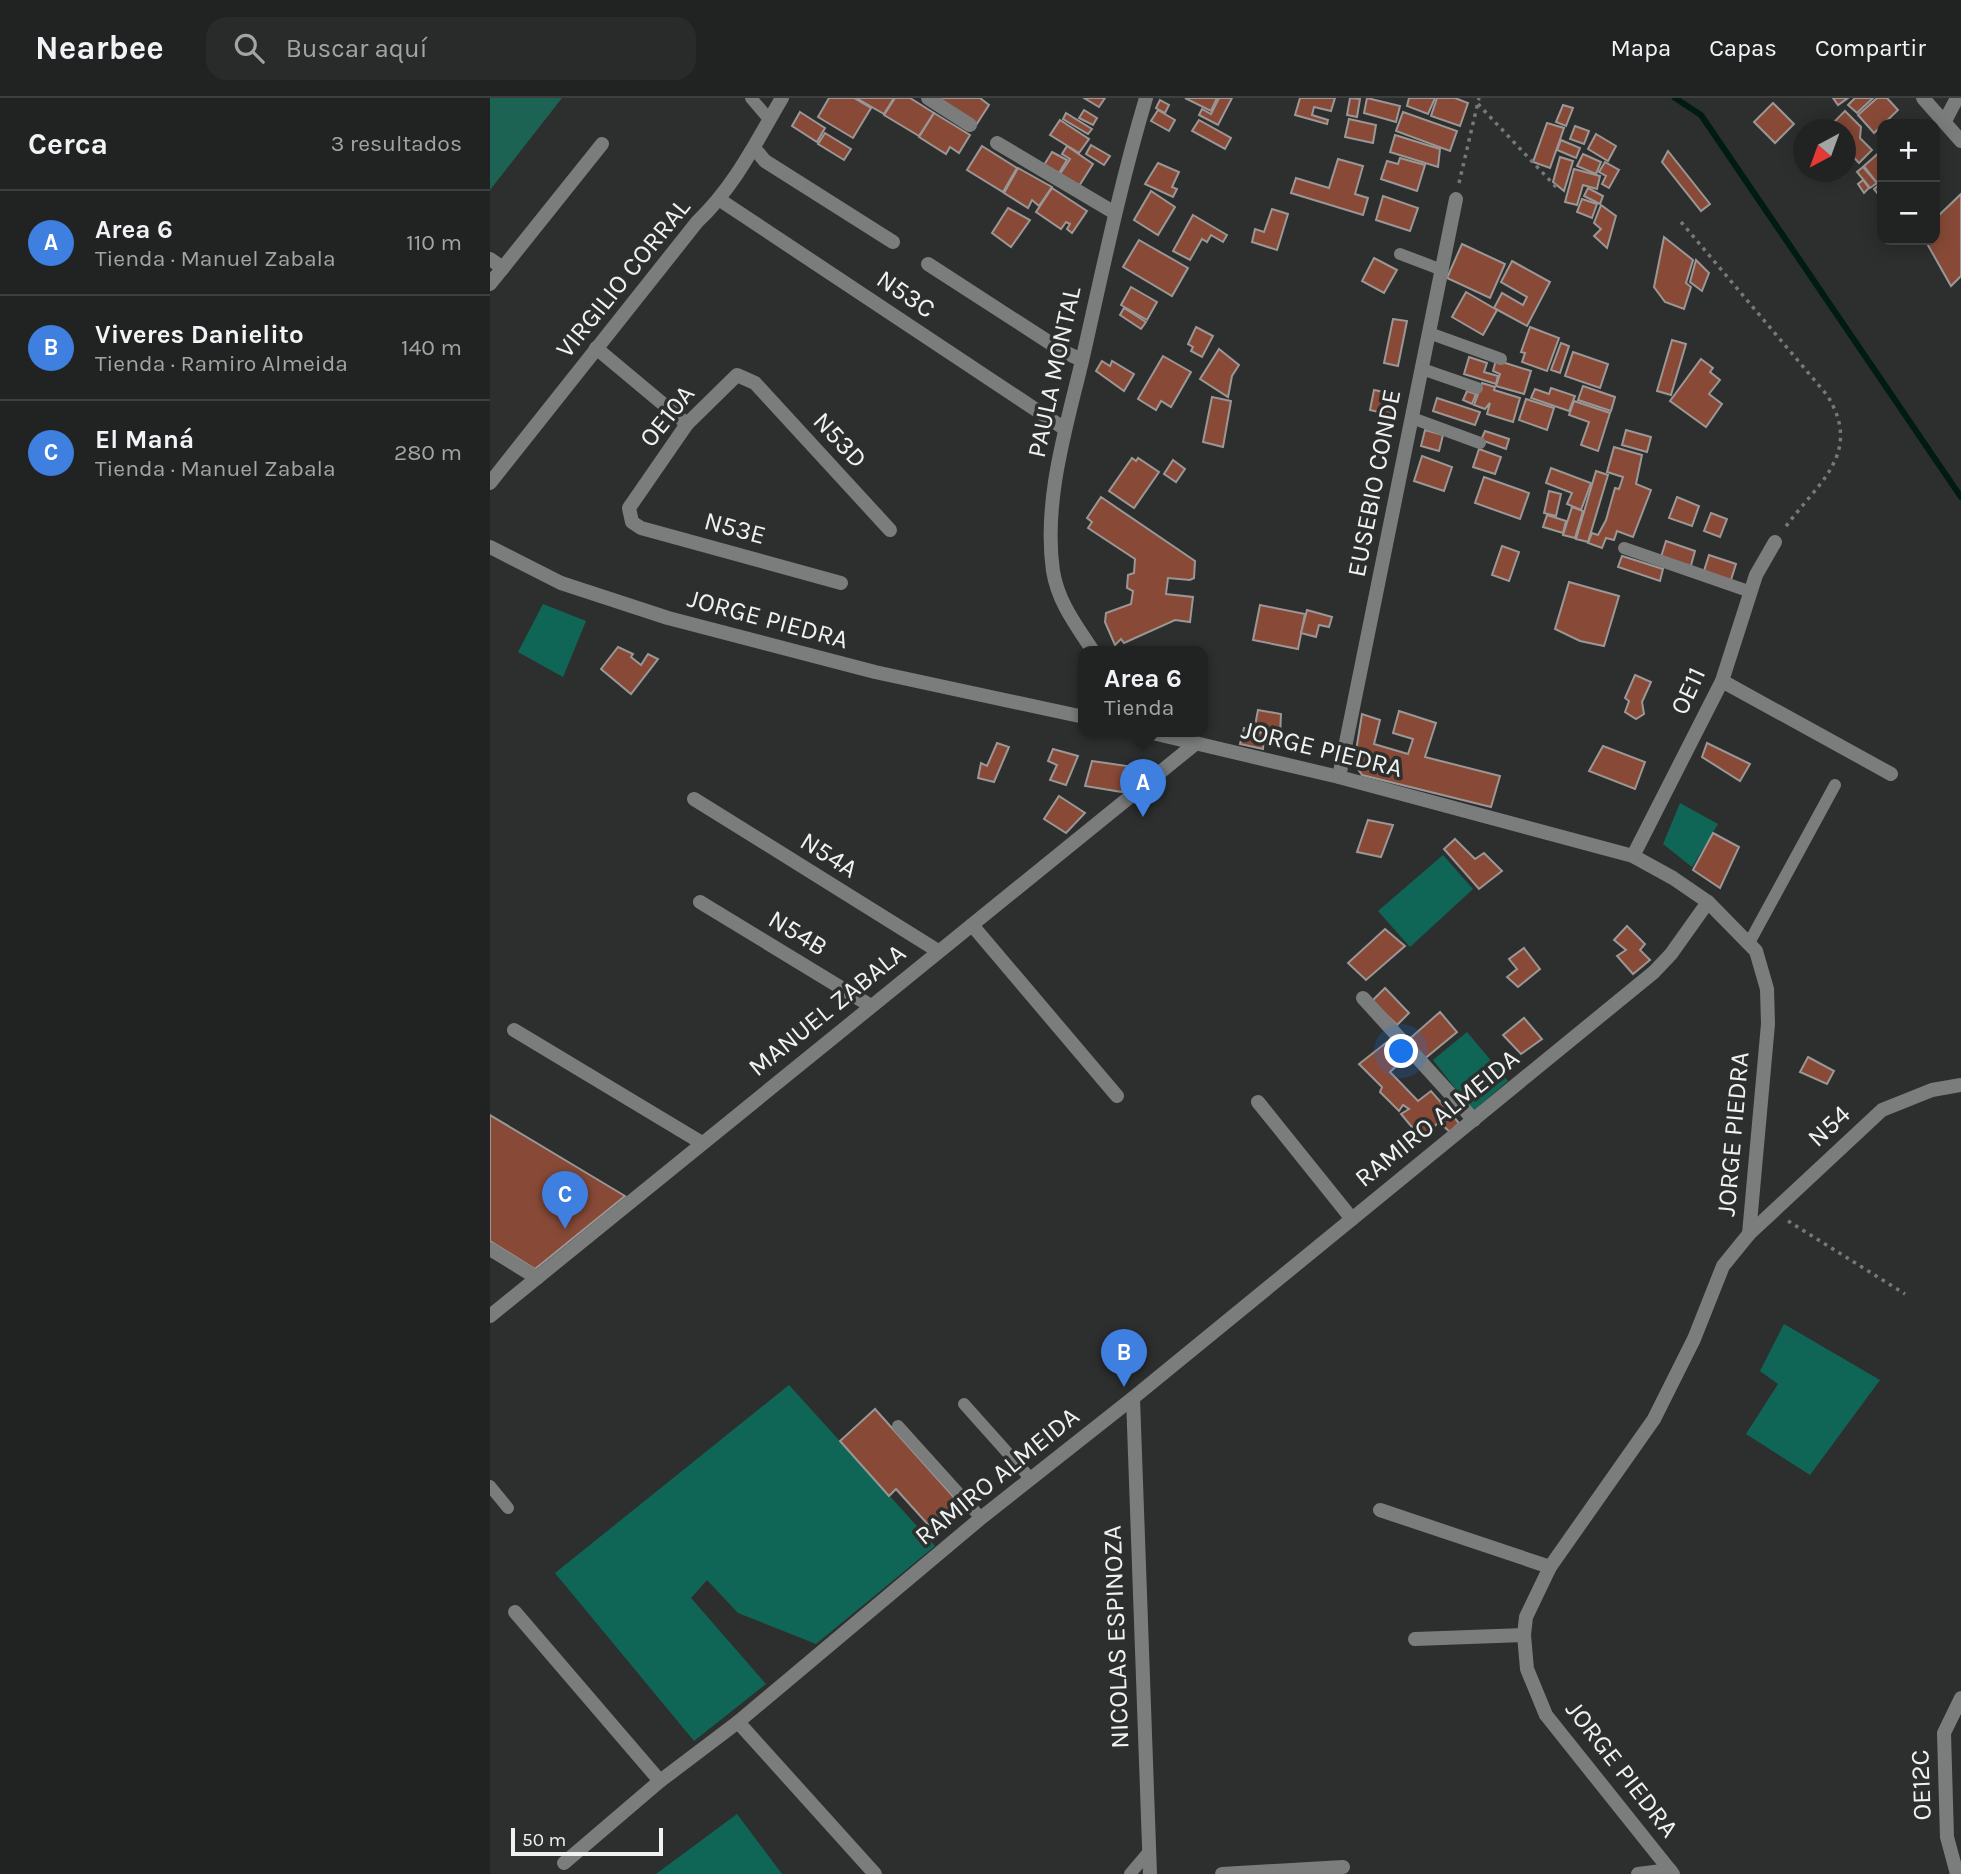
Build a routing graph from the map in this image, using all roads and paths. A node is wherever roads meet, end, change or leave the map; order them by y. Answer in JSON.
{"nodes":[{"id":1,"x":751,"y":98,"type":"edge"},
{"id":2,"x":782,"y":98,"type":"edge"},
{"id":3,"x":928,"y":98,"type":"edge"},
{"id":4,"x":1146,"y":98,"type":"edge"},
{"id":5,"x":1479,"y":98,"type":"edge"},
{"id":6,"x":1923,"y":98,"type":"edge"},
{"id":7,"x":1957,"y":98,"type":"edge"},
{"id":8,"x":1478,"y":104,"type":"junction"},
{"id":9,"x":769,"y":119,"type":"junction"},
{"id":10,"x":1945,"y":121,"type":"junction"},
{"id":11,"x":970,"y":125,"type":"dead end"},
{"id":12,"x":1961,"y":141,"type":"edge"},
{"id":13,"x":998,"y":143,"type":"dead end"},
{"id":14,"x":602,"y":144,"type":"dead end"},
{"id":15,"x":754,"y":148,"type":"junction"},
{"id":16,"x":1557,"y":188,"type":"dead end"},
{"id":17,"x":1456,"y":199,"type":"joint"},
{"id":18,"x":720,"y":200,"type":"junction"},
{"id":19,"x":1115,"y":213,"type":"junction"},
{"id":20,"x":1681,"y":222,"type":"dead end"},
{"id":21,"x":894,"y":242,"type":"dead end"},
{"id":22,"x":1400,"y":254,"type":"dead end"},
{"id":23,"x":490,"y":259,"type":"edge"},
{"id":24,"x":928,"y":264,"type":"dead end"},
{"id":25,"x":503,"y":268,"type":"junction"},
{"id":26,"x":1442,"y":270,"type":"junction"},
{"id":27,"x":491,"y":281,"type":"edge"},
{"id":28,"x":1429,"y":333,"type":"junction"},
{"id":29,"x":596,"y":348,"type":"junction"},
{"id":30,"x":1501,"y":359,"type":"dead end"},
{"id":31,"x":1082,"y":360,"type":"junction"},
{"id":32,"x":1422,"y":369,"type":"junction"},
{"id":33,"x":755,"y":383,"type":"joint"},
{"id":34,"x":1477,"y":388,"type":"dead end"},
{"id":35,"x":1412,"y":418,"type":"junction"},
{"id":36,"x":687,"y":424,"type":"junction"},
{"id":37,"x":1065,"y":429,"type":"junction"},
{"id":38,"x":1480,"y":443,"type":"dead end"},
{"id":39,"x":490,"y":482,"type":"edge"},
{"id":40,"x":629,"y":508,"type":"joint"},
{"id":41,"x":890,"y":530,"type":"dead end"},
{"id":42,"x":1775,"y":542,"type":"joint"},
{"id":43,"x":490,"y":547,"type":"edge"},
{"id":44,"x":1624,"y":548,"type":"dead end"},
{"id":45,"x":841,"y":583,"type":"dead end"},
{"id":46,"x":1751,"y":592,"type":"junction"},
{"id":47,"x":1090,"y":646,"type":"edge"},
{"id":48,"x":1722,"y":681,"type":"junction"},
{"id":49,"x":1078,"y":717,"type":"edge"},
{"id":50,"x":1168,"y":737,"type":"edge"},
{"id":51,"x":1195,"y":744,"type":"junction"},
{"id":52,"x":1891,"y":774,"type":"dead end"},
{"id":53,"x":1339,"y":777,"type":"junction"},
{"id":54,"x":1835,"y":785,"type":"dead end"},
{"id":55,"x":694,"y":799,"type":"dead end"},
{"id":56,"x":1633,"y":856,"type":"junction"},
{"id":57,"x":700,"y":902,"type":"dead end"},
{"id":58,"x":1708,"y":902,"type":"junction"},
{"id":59,"x":972,"y":925,"type":"junction"},
{"id":60,"x":1749,"y":943,"type":"junction"},
{"id":61,"x":938,"y":951,"type":"junction"},
{"id":62,"x":1363,"y":998,"type":"dead end"},
{"id":63,"x":871,"y":1006,"type":"junction"},
{"id":64,"x":514,"y":1030,"type":"dead end"},
{"id":65,"x":1961,"y":1085,"type":"edge"},
{"id":66,"x":1117,"y":1096,"type":"dead end"},
{"id":67,"x":1258,"y":1102,"type":"dead end"},
{"id":68,"x":1474,"y":1120,"type":"junction"},
{"id":69,"x":702,"y":1143,"type":"junction"},
{"id":70,"x":1774,"y":1212,"type":"junction"},
{"id":71,"x":1352,"y":1219,"type":"junction"},
{"id":72,"x":1749,"y":1234,"type":"junction"},
{"id":73,"x":490,"y":1249,"type":"edge"},
{"id":74,"x":537,"y":1278,"type":"junction"},
{"id":75,"x":1905,"y":1294,"type":"dead end"},
{"id":76,"x":490,"y":1316,"type":"edge"},
{"id":77,"x":1133,"y":1398,"type":"junction"},
{"id":78,"x":964,"y":1404,"type":"dead end"},
{"id":79,"x":898,"y":1426,"type":"dead end"},
{"id":80,"x":1031,"y":1479,"type":"junction"},
{"id":81,"x":490,"y":1486,"type":"edge"},
{"id":82,"x":508,"y":1508,"type":"dead end"},
{"id":83,"x":1380,"y":1510,"type":"dead end"},
{"id":84,"x":981,"y":1518,"type":"junction"},
{"id":85,"x":1550,"y":1567,"type":"junction"},
{"id":86,"x":515,"y":1612,"type":"dead end"},
{"id":87,"x":1524,"y":1635,"type":"junction"},
{"id":88,"x":1415,"y":1639,"type":"dead end"},
{"id":89,"x":1961,"y":1698,"type":"edge"},
{"id":90,"x":738,"y":1722,"type":"junction"},
{"id":91,"x":660,"y":1781,"type":"junction"},
{"id":92,"x":1147,"y":1854,"type":"junction"},
{"id":93,"x":564,"y":1863,"type":"dead end"},
{"id":94,"x":1343,"y":1867,"type":"dead end"},
{"id":95,"x":1672,"y":1872,"type":"edge"},
{"id":96,"x":875,"y":1874,"type":"edge"},
{"id":97,"x":1130,"y":1874,"type":"edge"},
{"id":98,"x":1150,"y":1874,"type":"edge"},
{"id":99,"x":1222,"y":1874,"type":"edge"},
{"id":100,"x":1638,"y":1874,"type":"edge"},
{"id":101,"x":1957,"y":1874,"type":"edge"}],
"edges":[{"from":1,"to":9,"type":"lane"},
{"from":2,"to":9,"type":"street","name":"VIRGILIO CORRAL"},
{"from":3,"to":11,"type":"street"},
{"from":4,"to":19,"type":"street","name":"PAULA MONTAL"},
{"from":5,"to":8,"type":"path"},
{"from":6,"to":10,"type":"street"},
{"from":7,"to":10,"type":"street"},
{"from":8,"to":16,"type":"path"},
{"from":8,"to":17,"type":"path"},
{"from":9,"to":15,"type":"street","name":"VIRGILIO CORRAL"},
{"from":10,"to":12,"type":"street"},
{"from":13,"to":19,"type":"street"},
{"from":14,"to":25,"type":"street"},
{"from":15,"to":18,"type":"street","name":"VIRGILIO CORRAL"},
{"from":15,"to":21,"type":"street"},
{"from":17,"to":26,"type":"street","name":"EUSEBIO CONDE"},
{"from":18,"to":29,"type":"street","name":"VIRGILIO CORRAL"},
{"from":18,"to":37,"type":"street","name":"N53C"},
{"from":19,"to":31,"type":"street","name":"PAULA MONTAL"},
{"from":20,"to":42,"type":"path"},
{"from":22,"to":26,"type":"lane"},
{"from":23,"to":25,"type":"street"},
{"from":24,"to":31,"type":"street"},
{"from":25,"to":27,"type":"street"},
{"from":26,"to":28,"type":"street","name":"EUSEBIO CONDE"},
{"from":28,"to":30,"type":"lane"},
{"from":28,"to":32,"type":"street","name":"EUSEBIO CONDE"},
{"from":29,"to":36,"type":"street"},
{"from":29,"to":39,"type":"street","name":"VIRGILIO CORRAL"},
{"from":31,"to":37,"type":"street","name":"PAULA MONTAL"},
{"from":32,"to":34,"type":"lane"},
{"from":32,"to":35,"type":"street","name":"EUSEBIO CONDE"},
{"from":33,"to":36,"type":"street","name":"OE10A"},
{"from":33,"to":41,"type":"street","name":"N53D"},
{"from":35,"to":38,"type":"lane"},
{"from":35,"to":53,"type":"street","name":"EUSEBIO CONDE"},
{"from":36,"to":40,"type":"street","name":"OE10A"},
{"from":37,"to":47,"type":"street","name":"PAULA MONTAL"},
{"from":40,"to":45,"type":"street","name":"N53E"},
{"from":42,"to":46,"type":"street","name":"OE11"},
{"from":43,"to":49,"type":"street","name":"JORGE PIEDRA"},
{"from":44,"to":46,"type":"lane"},
{"from":46,"to":48,"type":"street","name":"OE11"},
{"from":48,"to":52,"type":"street"},
{"from":48,"to":56,"type":"street","name":"OE11"},
{"from":50,"to":51,"type":"street","name":"JORGE PIEDRA"},
{"from":51,"to":53,"type":"street","name":"JORGE PIEDRA"},
{"from":51,"to":59,"type":"street","name":"MANUEL ZABALA"},
{"from":53,"to":56,"type":"street","name":"JORGE PIEDRA"},
{"from":54,"to":60,"type":"lane"},
{"from":55,"to":61,"type":"street","name":"N54A"},
{"from":56,"to":58,"type":"street","name":"JORGE PIEDRA"},
{"from":57,"to":63,"type":"street","name":"N54B"},
{"from":58,"to":60,"type":"street","name":"JORGE PIEDRA"},
{"from":58,"to":68,"type":"street","name":"RAMIRO ALMEIDA"},
{"from":59,"to":61,"type":"street","name":"MANUEL ZABALA"},
{"from":59,"to":66,"type":"street"},
{"from":60,"to":72,"type":"street","name":"JORGE PIEDRA"},
{"from":61,"to":63,"type":"street","name":"MANUEL ZABALA"},
{"from":62,"to":68,"type":"street"},
{"from":63,"to":69,"type":"street","name":"MANUEL ZABALA"},
{"from":64,"to":69,"type":"street"},
{"from":65,"to":70,"type":"street","name":"N54"},
{"from":67,"to":71,"type":"street"},
{"from":68,"to":71,"type":"street","name":"RAMIRO ALMEIDA"},
{"from":69,"to":74,"type":"street","name":"MANUEL ZABALA"},
{"from":70,"to":72,"type":"street","name":"N54"},
{"from":70,"to":75,"type":"path"},
{"from":71,"to":77,"type":"street","name":"RAMIRO ALMEIDA"},
{"from":72,"to":85,"type":"street","name":"JORGE PIEDRA"},
{"from":73,"to":74,"type":"street"},
{"from":74,"to":76,"type":"street","name":"MANUEL ZABALA"},
{"from":77,"to":80,"type":"street","name":"RAMIRO ALMEIDA"},
{"from":77,"to":92,"type":"street","name":"NICOLAS ESPINOZA"},
{"from":78,"to":80,"type":"lane"},
{"from":79,"to":84,"type":"lane"},
{"from":80,"to":84,"type":"street","name":"RAMIRO ALMEIDA"},
{"from":81,"to":82,"type":"lane"},
{"from":83,"to":85,"type":"street"},
{"from":84,"to":90,"type":"street","name":"RAMIRO ALMEIDA"},
{"from":85,"to":87,"type":"street","name":"JORGE PIEDRA"},
{"from":86,"to":91,"type":"street"},
{"from":87,"to":88,"type":"street"},
{"from":87,"to":95,"type":"street","name":"JORGE PIEDRA"},
{"from":89,"to":101,"type":"street","name":"OE12C"},
{"from":90,"to":91,"type":"street","name":"RAMIRO ALMEIDA"},
{"from":90,"to":96,"type":"street"},
{"from":91,"to":93,"type":"street","name":"RAMIRO ALMEIDA"},
{"from":92,"to":97,"type":"lane"},
{"from":92,"to":98,"type":"street","name":"NICOLAS ESPINOZA"},
{"from":94,"to":99,"type":"street"},
{"from":95,"to":100,"type":"street"}]}
